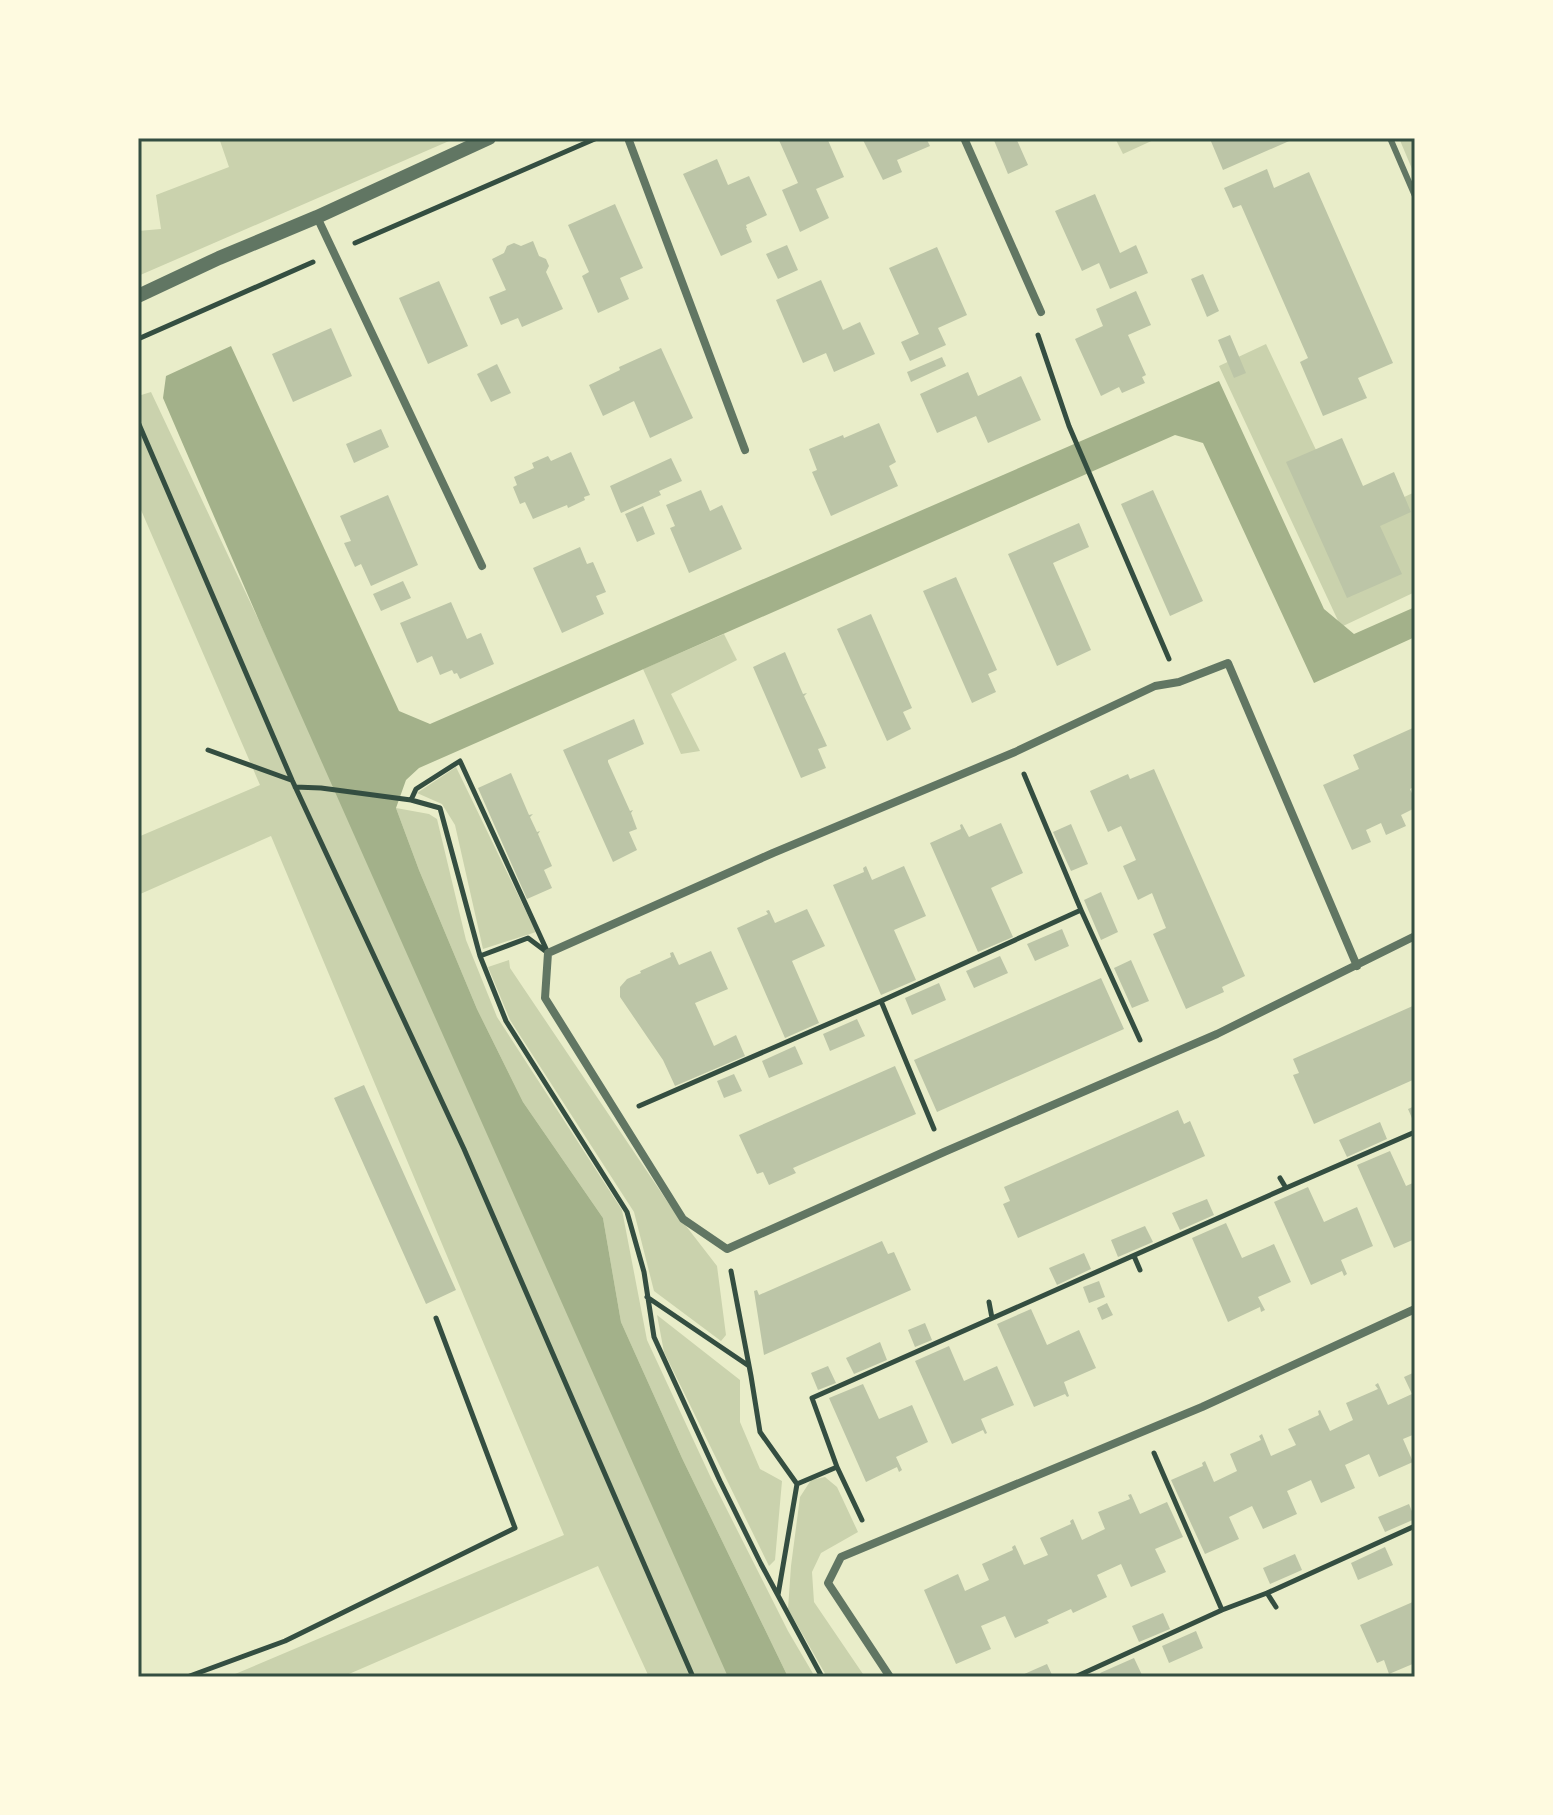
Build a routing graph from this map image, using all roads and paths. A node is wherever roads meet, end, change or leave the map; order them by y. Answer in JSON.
{"nodes":[{"id":1,"x":489,"y":138,"type":"edge"},
{"id":2,"x":597,"y":138,"type":"edge"},
{"id":3,"x":628,"y":138,"type":"edge"},
{"id":4,"x":964,"y":138,"type":"edge"},
{"id":5,"x":1390,"y":138,"type":"edge"},
{"id":6,"x":1415,"y":196,"type":"edge"},
{"id":7,"x":317,"y":217,"type":"junction"},
{"id":8,"x":333,"y":252,"type":"junction"},
{"id":9,"x":138,"y":296,"type":"edge"},
{"id":10,"x":1041,"y":312,"type":"joint"},
{"id":11,"x":138,"y":339,"type":"edge"},
{"id":12,"x":138,"y":422,"type":"edge"},
{"id":13,"x":745,"y":450,"type":"dead end"},
{"id":14,"x":482,"y":566,"type":"dead end"},
{"id":15,"x":1179,"y":682,"type":"junction"},
{"id":16,"x":208,"y":750,"type":"dead end"},
{"id":17,"x":1015,"y":752,"type":"junction"},
{"id":18,"x":292,"y":780,"type":"junction"},
{"id":19,"x":295,"y":787,"type":"junction"},
{"id":20,"x":411,"y":800,"type":"junction"},
{"id":21,"x":1081,"y":910,"type":"junction"},
{"id":22,"x":1415,"y":936,"type":"edge"},
{"id":23,"x":548,"y":953,"type":"junction"},
{"id":24,"x":480,"y":956,"type":"junction"},
{"id":25,"x":1357,"y":966,"type":"junction"},
{"id":26,"x":881,"y":1001,"type":"junction"},
{"id":27,"x":1151,"y":1063,"type":"junction"},
{"id":28,"x":618,"y":1115,"type":"junction"},
{"id":29,"x":1415,"y":1132,"type":"edge"},
{"id":30,"x":944,"y":1152,"type":"junction"},
{"id":31,"x":1280,"y":1178,"type":"dead end"},
{"id":32,"x":1286,"y":1188,"type":"junction"},
{"id":33,"x":727,"y":1249,"type":"junction"},
{"id":34,"x":1134,"y":1256,"type":"junction"},
{"id":35,"x":1140,"y":1270,"type":"dead end"},
{"id":36,"x":647,"y":1297,"type":"junction"},
{"id":37,"x":989,"y":1302,"type":"dead end"},
{"id":38,"x":1415,"y":1309,"type":"edge"},
{"id":39,"x":436,"y":1318,"type":"dead end"},
{"id":40,"x":992,"y":1318,"type":"junction"},
{"id":41,"x":749,"y":1366,"type":"junction"},
{"id":42,"x":1144,"y":1431,"type":"junction"},
{"id":43,"x":837,"y":1467,"type":"junction"},
{"id":44,"x":797,"y":1484,"type":"junction"},
{"id":45,"x":1415,"y":1526,"type":"edge"},
{"id":46,"x":873,"y":1544,"type":"junction"},
{"id":47,"x":1267,"y":1593,"type":"junction"},
{"id":48,"x":778,"y":1596,"type":"junction"},
{"id":49,"x":1276,"y":1607,"type":"dead end"},
{"id":50,"x":1222,"y":1610,"type":"junction"},
{"id":51,"x":187,"y":1677,"type":"edge"},
{"id":52,"x":693,"y":1677,"type":"edge"},
{"id":53,"x":822,"y":1677,"type":"edge"},
{"id":54,"x":890,"y":1677,"type":"edge"},
{"id":55,"x":1075,"y":1677,"type":"edge"}],
"edges":[{"from":1,"to":7,"type":"street"},
{"from":2,"to":8,"type":"path"},
{"from":3,"to":13,"type":"street"},
{"from":4,"to":10,"type":"street"},
{"from":5,"to":6,"type":"lane"},
{"from":7,"to":8,"type":"street"},
{"from":7,"to":9,"type":"street"},
{"from":8,"to":11,"type":"path"},
{"from":8,"to":14,"type":"street"},
{"from":10,"to":15,"type":"path"},
{"from":12,"to":18,"type":"path"},
{"from":15,"to":17,"type":"street"},
{"from":15,"to":25,"type":"street"},
{"from":16,"to":18,"type":"path"},
{"from":17,"to":21,"type":"path"},
{"from":17,"to":23,"type":"street"},
{"from":18,"to":19,"type":"path"},
{"from":19,"to":20,"type":"path"},
{"from":19,"to":52,"type":"path"},
{"from":20,"to":23,"type":"path"},
{"from":20,"to":24,"type":"path"},
{"from":21,"to":26,"type":"path"},
{"from":21,"to":27,"type":"path"},
{"from":22,"to":25,"type":"street"},
{"from":23,"to":24,"type":"path"},
{"from":23,"to":28,"type":"street"},
{"from":24,"to":36,"type":"path"},
{"from":25,"to":27,"type":"street"},
{"from":26,"to":28,"type":"path"},
{"from":26,"to":30,"type":"path"},
{"from":27,"to":30,"type":"street"},
{"from":28,"to":33,"type":"street"},
{"from":29,"to":32,"type":"path"},
{"from":30,"to":33,"type":"street"},
{"from":31,"to":32,"type":"path"},
{"from":32,"to":34,"type":"path"},
{"from":33,"to":41,"type":"path"},
{"from":34,"to":35,"type":"path"},
{"from":34,"to":40,"type":"path"},
{"from":36,"to":41,"type":"path"},
{"from":36,"to":48,"type":"path"},
{"from":37,"to":40,"type":"path"},
{"from":38,"to":42,"type":"street"},
{"from":39,"to":51,"type":"path"},
{"from":40,"to":43,"type":"path"},
{"from":41,"to":44,"type":"path"},
{"from":42,"to":46,"type":"street"},
{"from":42,"to":50,"type":"path"},
{"from":43,"to":44,"type":"path"},
{"from":43,"to":46,"type":"path"},
{"from":44,"to":48,"type":"path"},
{"from":45,"to":47,"type":"path"},
{"from":46,"to":54,"type":"street"},
{"from":47,"to":49,"type":"path"},
{"from":47,"to":50,"type":"path"},
{"from":48,"to":53,"type":"path"},
{"from":50,"to":55,"type":"path"}]}
